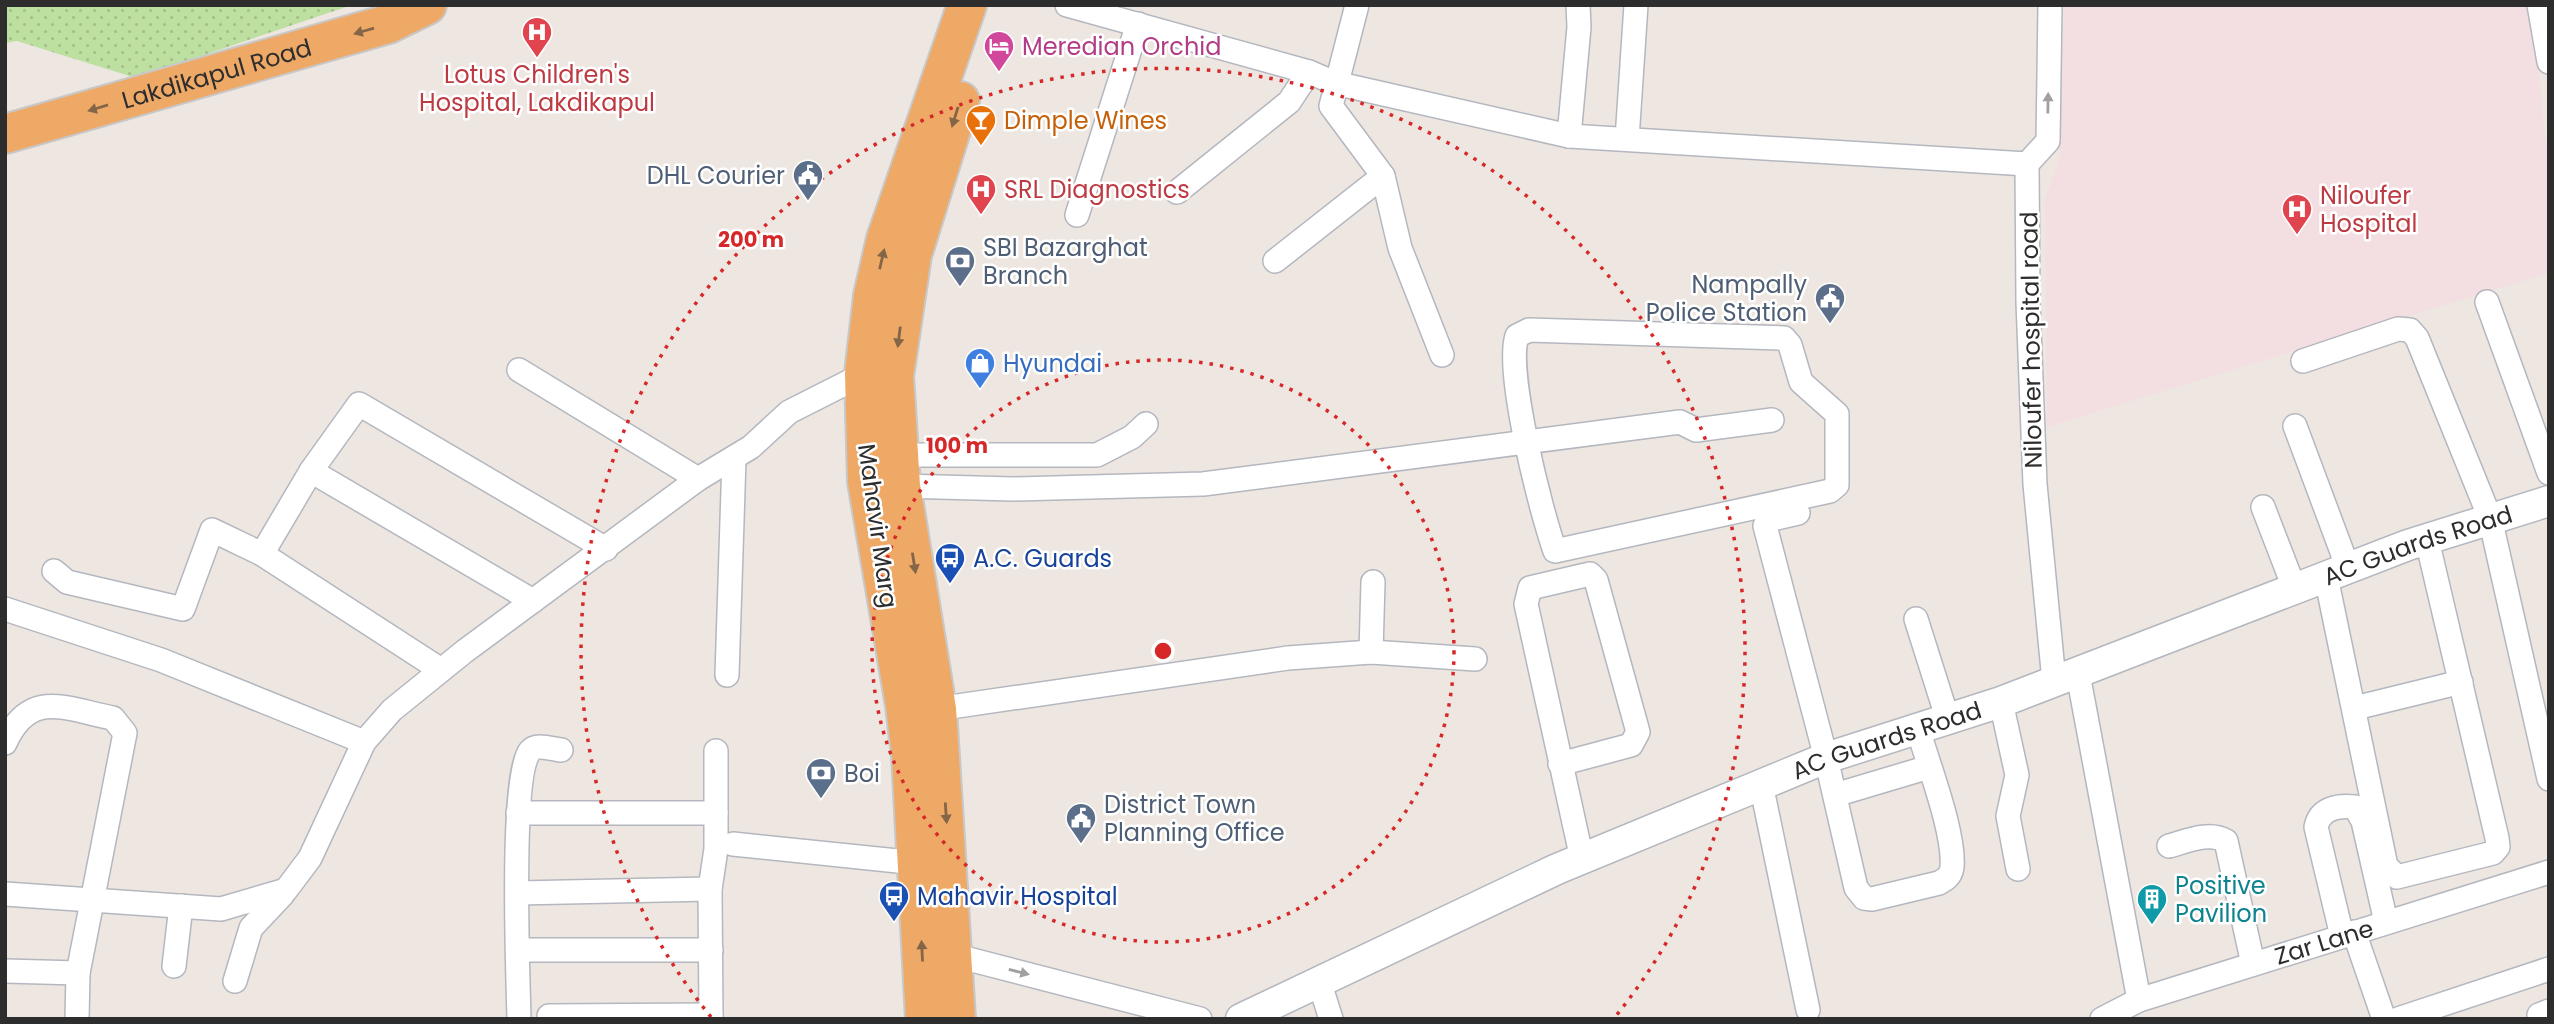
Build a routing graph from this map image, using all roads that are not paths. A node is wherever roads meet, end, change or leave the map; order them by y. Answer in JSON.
{"nodes":[{"id":1,"x":427,"y":5,"type":"edge"},
{"id":2,"x":967,"y":5,"type":"edge"},
{"id":3,"x":990,"y":5,"type":"edge"},
{"id":4,"x":1067,"y":5,"type":"edge"},
{"id":5,"x":1357,"y":5,"type":"edge"},
{"id":6,"x":1578,"y":5,"type":"edge"},
{"id":7,"x":1636,"y":5,"type":"edge"},
{"id":8,"x":2050,"y":5,"type":"edge"},
{"id":9,"x":2543,"y":15,"type":"edge"},
{"id":10,"x":1138,"y":24,"type":"junction"},
{"id":11,"x":2549,"y":62,"type":"edge"},
{"id":12,"x":1310,"y":72,"type":"junction"},
{"id":13,"x":1335,"y":83,"type":"junction"},
{"id":14,"x":5,"y":134,"type":"edge"},
{"id":15,"x":1569,"y":136,"type":"junction"},
{"id":16,"x":1627,"y":139,"type":"junction"},
{"id":17,"x":2027,"y":163,"type":"junction"},
{"id":18,"x":1383,"y":176,"type":"junction"},
{"id":19,"x":1177,"y":192,"type":"dead end"},
{"id":20,"x":1077,"y":215,"type":"dead end"},
{"id":21,"x":1275,"y":261,"type":"dead end"},
{"id":22,"x":2487,"y":302,"type":"dead end"},
{"id":23,"x":1442,"y":355,"type":"dead end"},
{"id":24,"x":2303,"y":361,"type":"dead end"},
{"id":25,"x":519,"y":370,"type":"dead end"},
{"id":26,"x":864,"y":374,"type":"junction"},
{"id":27,"x":1772,"y":420,"type":"dead end"},
{"id":28,"x":2295,"y":426,"type":"dead end"},
{"id":29,"x":1526,"y":442,"type":"junction"},
{"id":30,"x":1143,"y":450,"type":"dead end"},
{"id":31,"x":734,"y":459,"type":"junction"},
{"id":32,"x":900,"y":470,"type":"junction"},
{"id":33,"x":311,"y":471,"type":"junction"},
{"id":34,"x":2549,"y":473,"type":"edge"},
{"id":35,"x":698,"y":479,"type":"junction"},
{"id":36,"x":2549,"y":501,"type":"edge"},
{"id":37,"x":1838,"y":502,"type":"dead end"},
{"id":38,"x":2263,"y":508,"type":"dead end"},
{"id":39,"x":2490,"y":518,"type":"junction"},
{"id":40,"x":2427,"y":540,"type":"junction"},
{"id":41,"x":606,"y":549,"type":"junction"},
{"id":42,"x":262,"y":554,"type":"junction"},
{"id":43,"x":54,"y":571,"type":"dead end"},
{"id":44,"x":2337,"y":573,"type":"junction"},
{"id":45,"x":1373,"y":582,"type":"dead end"},
{"id":46,"x":2295,"y":590,"type":"junction"},
{"id":47,"x":533,"y":601,"type":"junction"},
{"id":48,"x":5,"y":609,"type":"edge"},
{"id":49,"x":1916,"y":619,"type":"dead end"},
{"id":50,"x":1371,"y":652,"type":"junction"},
{"id":51,"x":1475,"y":659,"type":"dead end"},
{"id":52,"x":441,"y":670,"type":"junction"},
{"id":53,"x":727,"y":675,"type":"dead end"},
{"id":54,"x":2066,"y":678,"type":"junction"},
{"id":55,"x":2461,"y":682,"type":"junction"},
{"id":56,"x":2001,"y":702,"type":"junction"},
{"id":57,"x":2355,"y":708,"type":"junction"},
{"id":58,"x":937,"y":709,"type":"junction"},
{"id":59,"x":1948,"y":720,"type":"junction"},
{"id":60,"x":1918,"y":730,"type":"junction"},
{"id":61,"x":364,"y":742,"type":"junction"},
{"id":62,"x":5,"y":743,"type":"edge"},
{"id":63,"x":561,"y":750,"type":"dead end"},
{"id":64,"x":716,"y":751,"type":"dead end"},
{"id":65,"x":1826,"y":758,"type":"junction"},
{"id":66,"x":1560,"y":764,"type":"junction"},
{"id":67,"x":1929,"y":767,"type":"junction"},
{"id":68,"x":927,"y":768,"type":"junction"},
{"id":69,"x":2548,"y":769,"type":"edge"},
{"id":70,"x":1761,"y":784,"type":"junction"},
{"id":71,"x":1835,"y":794,"type":"junction"},
{"id":72,"x":518,"y":813,"type":"junction"},
{"id":73,"x":716,"y":813,"type":"junction"},
{"id":74,"x":733,"y":844,"type":"dead end"},
{"id":75,"x":2169,"y":846,"type":"dead end"},
{"id":76,"x":1582,"y":859,"type":"junction"},
{"id":77,"x":917,"y":863,"type":"junction"},
{"id":78,"x":2018,"y":869,"type":"dead end"},
{"id":79,"x":2549,"y":872,"type":"edge"},
{"id":80,"x":710,"y":889,"type":"junction"},
{"id":81,"x":286,"y":890,"type":"junction"},
{"id":82,"x":518,"y":893,"type":"junction"},
{"id":83,"x":5,"y":894,"type":"edge"},
{"id":84,"x":91,"y":898,"type":"junction"},
{"id":85,"x":181,"y":906,"type":"junction"},
{"id":86,"x":2386,"y":922,"type":"junction"},
{"id":87,"x":2348,"y":934,"type":"junction"},
{"id":88,"x":518,"y":950,"type":"junction"},
{"id":89,"x":711,"y":950,"type":"junction"},
{"id":90,"x":953,"y":955,"type":"junction"},
{"id":91,"x":2253,"y":964,"type":"junction"},
{"id":92,"x":174,"y":966,"type":"dead end"},
{"id":93,"x":2549,"y":969,"type":"edge"},
{"id":94,"x":5,"y":971,"type":"edge"},
{"id":95,"x":78,"y":973,"type":"junction"},
{"id":96,"x":235,"y":981,"type":"dead end"},
{"id":97,"x":1319,"y":981,"type":"junction"},
{"id":98,"x":2136,"y":1008,"type":"edge"},
{"id":99,"x":1808,"y":1010,"type":"dead end"},
{"id":100,"x":549,"y":1016,"type":"dead end"},
{"id":101,"x":711,"y":1017,"type":"edge"},
{"id":102,"x":77,"y":1019,"type":"edge"},
{"id":103,"x":519,"y":1019,"type":"edge"},
{"id":104,"x":925,"y":1019,"type":"edge"},
{"id":105,"x":956,"y":1019,"type":"edge"},
{"id":106,"x":1200,"y":1019,"type":"edge"},
{"id":107,"x":1241,"y":1019,"type":"edge"},
{"id":108,"x":1331,"y":1019,"type":"edge"},
{"id":109,"x":2102,"y":1019,"type":"edge"},
{"id":110,"x":2384,"y":1019,"type":"edge"},
{"id":111,"x":2398,"y":1019,"type":"edge"}],
"edges":[{"from":1,"to":14,"type":"highway","name":"Lakdikapul Road","one_way":true},
{"from":26,"to":2,"type":"highway","name":"Mahavir Marg","one_way":true},
{"from":3,"to":32,"type":"highway","name":"Mahavir Marg","one_way":true},
{"from":4,"to":10,"type":"street"},
{"from":5,"to":13,"type":"street"},
{"from":6,"to":15,"type":"street"},
{"from":7,"to":16,"type":"street"},
{"from":17,"to":8,"type":"street","one_way":true},
{"from":9,"to":11,"type":"street"},
{"from":10,"to":12,"type":"street"},
{"from":10,"to":20,"type":"street"},
{"from":12,"to":13,"type":"street"},
{"from":12,"to":19,"type":"street"},
{"from":13,"to":15,"type":"street"},
{"from":13,"to":18,"type":"street"},
{"from":15,"to":16,"type":"street"},
{"from":16,"to":17,"type":"street"},
{"from":17,"to":54,"type":"street","name":"Niloufer hospital road"},
{"from":18,"to":21,"type":"street"},
{"from":18,"to":23,"type":"street"},
{"from":22,"to":34,"type":"street"},
{"from":24,"to":39,"type":"street"},
{"from":25,"to":35,"type":"street"},
{"from":26,"to":31,"type":"street"},
{"from":26,"to":68,"type":"highway","name":"Mahavir Marg"},
{"from":27,"to":29,"type":"street"},
{"from":28,"to":44,"type":"street"},
{"from":29,"to":29,"type":"street"},
{"from":29,"to":32,"type":"street"},
{"from":30,"to":32,"type":"street"},
{"from":31,"to":35,"type":"street"},
{"from":31,"to":53,"type":"street"},
{"from":32,"to":58,"type":"highway","name":"Mahavir Marg","one_way":true},
{"from":33,"to":41,"type":"street"},
{"from":33,"to":42,"type":"street"},
{"from":33,"to":47,"type":"street"},
{"from":35,"to":41,"type":"street"},
{"from":36,"to":39,"type":"street","name":"AC Guards Road"},
{"from":37,"to":65,"type":"street"},
{"from":38,"to":46,"type":"street"},
{"from":39,"to":40,"type":"street","name":"AC Guards Road"},
{"from":39,"to":69,"type":"street"},
{"from":40,"to":44,"type":"street","name":"AC Guards Road"},
{"from":40,"to":55,"type":"street"},
{"from":41,"to":47,"type":"street"},
{"from":42,"to":43,"type":"street"},
{"from":42,"to":52,"type":"street"},
{"from":44,"to":46,"type":"street","name":"AC Guards Road"},
{"from":44,"to":57,"type":"street"},
{"from":45,"to":50,"type":"street"},
{"from":46,"to":54,"type":"street","name":"AC Guards Road"},
{"from":47,"to":52,"type":"street"},
{"from":48,"to":61,"type":"street"},
{"from":49,"to":59,"type":"street"},
{"from":50,"to":51,"type":"street"},
{"from":50,"to":58,"type":"street"},
{"from":52,"to":61,"type":"street"},
{"from":54,"to":56,"type":"street","name":"AC Guards Road"},
{"from":54,"to":98,"type":"street","name":"Niloufer hospital road"},
{"from":55,"to":57,"type":"street"},
{"from":55,"to":57,"type":"street"},
{"from":56,"to":59,"type":"street","name":"AC Guards Road"},
{"from":56,"to":78,"type":"street"},
{"from":58,"to":68,"type":"highway","name":"Mahavir Marg"},
{"from":59,"to":60,"type":"street","name":"AC Guards Road"},
{"from":60,"to":65,"type":"street","name":"AC Guards Road"},
{"from":60,"to":67,"type":"street"},
{"from":61,"to":81,"type":"street"},
{"from":62,"to":84,"type":"street"},
{"from":63,"to":72,"type":"street"},
{"from":64,"to":73,"type":"street"},
{"from":65,"to":70,"type":"street","name":"AC Guards Road"},
{"from":65,"to":71,"type":"street"},
{"from":66,"to":66,"type":"street"},
{"from":66,"to":76,"type":"street"},
{"from":67,"to":71,"type":"street"},
{"from":67,"to":71,"type":"street"},
{"from":68,"to":77,"type":"highway","name":"Mahavir Marg"},
{"from":68,"to":90,"type":"highway","name":"Mahavir Marg","one_way":true},
{"from":70,"to":76,"type":"street","name":"AC Guards Road"},
{"from":70,"to":99,"type":"street"},
{"from":72,"to":73,"type":"street"},
{"from":72,"to":82,"type":"street"},
{"from":73,"to":80,"type":"street"},
{"from":74,"to":77,"type":"street"},
{"from":75,"to":91,"type":"street"},
{"from":76,"to":97,"type":"street","name":"AC Guards Road"},
{"from":104,"to":77,"type":"highway","name":"Mahavir Marg","one_way":true},
{"from":79,"to":86,"type":"street","name":"Zar Lane"},
{"from":80,"to":82,"type":"street"},
{"from":80,"to":89,"type":"street"},
{"from":81,"to":85,"type":"street"},
{"from":81,"to":96,"type":"street"},
{"from":82,"to":88,"type":"street"},
{"from":83,"to":84,"type":"street"},
{"from":84,"to":85,"type":"street"},
{"from":84,"to":95,"type":"street"},
{"from":85,"to":92,"type":"street"},
{"from":86,"to":87,"type":"street","name":"Zar Lane"},
{"from":86,"to":87,"type":"street"},
{"from":87,"to":91,"type":"street","name":"Zar Lane"},
{"from":87,"to":110,"type":"street"},
{"from":88,"to":89,"type":"street"},
{"from":88,"to":103,"type":"street"},
{"from":89,"to":101,"type":"street"},
{"from":90,"to":105,"type":"highway","name":"Mahavir Marg"},
{"from":90,"to":106,"type":"street","one_way":true},
{"from":91,"to":98,"type":"street","name":"Zar Lane"},
{"from":93,"to":111,"type":"street"},
{"from":94,"to":95,"type":"street"},
{"from":95,"to":102,"type":"street"},
{"from":97,"to":107,"type":"street","name":"AC Guards Road"},
{"from":97,"to":108,"type":"street"},
{"from":98,"to":109,"type":"street","name":"Zar Lane"},
{"from":100,"to":101,"type":"street"}]}
